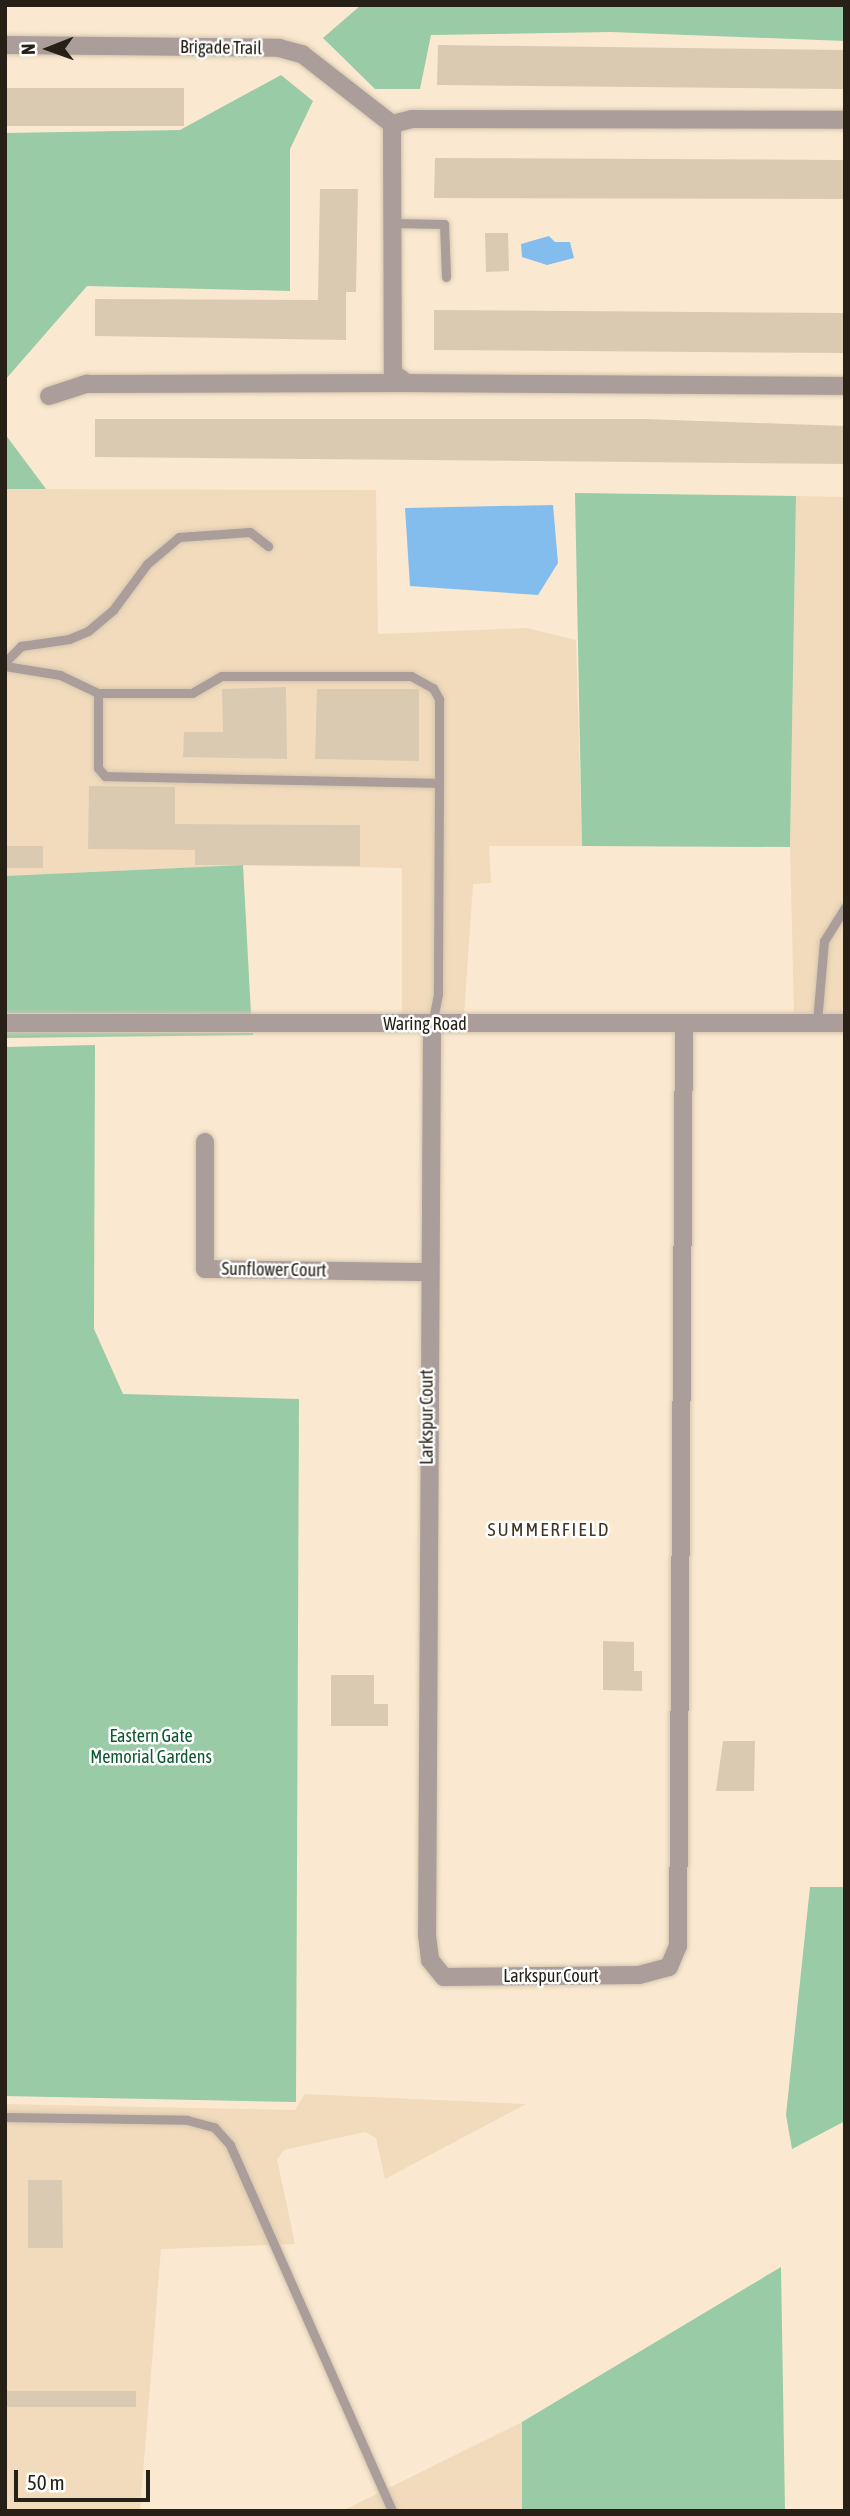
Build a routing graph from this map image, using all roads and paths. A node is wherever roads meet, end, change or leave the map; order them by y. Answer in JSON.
{"nodes":[{"id":1,"x":5,"y":45,"type":"edge"},
{"id":2,"x":845,"y":120,"type":"edge"},
{"id":3,"x":392,"y":124,"type":"junction"},
{"id":4,"x":393,"y":223,"type":"junction"},
{"id":5,"x":446,"y":277,"type":"dead end"},
{"id":6,"x":407,"y":383,"type":"junction"},
{"id":7,"x":845,"y":386,"type":"edge"},
{"id":8,"x":49,"y":396,"type":"dead end"},
{"id":9,"x":268,"y":546,"type":"dead end"},
{"id":10,"x":5,"y":664,"type":"edge"},
{"id":11,"x":98,"y":693,"type":"junction"},
{"id":12,"x":439,"y":783,"type":"junction"},
{"id":13,"x":845,"y":906,"type":"edge"},
{"id":14,"x":817,"y":1022,"type":"junction"},
{"id":15,"x":5,"y":1023,"type":"edge"},
{"id":16,"x":845,"y":1023,"type":"edge"},
{"id":17,"x":432,"y":1024,"type":"junction"},
{"id":18,"x":684,"y":1024,"type":"junction"},
{"id":19,"x":205,"y":1142,"type":"dead end"},
{"id":20,"x":427,"y":1272,"type":"junction"},
{"id":21,"x":5,"y":2117,"type":"edge"},
{"id":22,"x":391,"y":2511,"type":"edge"}],
"edges":[{"from":1,"to":3,"type":"street","name":"Brigade Trail"},
{"from":2,"to":3,"type":"street"},
{"from":3,"to":4,"type":"street"},
{"from":4,"to":5,"type":"lane"},
{"from":4,"to":6,"type":"street"},
{"from":6,"to":7,"type":"street"},
{"from":6,"to":8,"type":"street"},
{"from":9,"to":10,"type":"lane"},
{"from":10,"to":11,"type":"lane"},
{"from":11,"to":12,"type":"lane"},
{"from":11,"to":12,"type":"lane"},
{"from":12,"to":17,"type":"lane"},
{"from":13,"to":14,"type":"lane"},
{"from":14,"to":16,"type":"street","name":"Waring Road"},
{"from":14,"to":18,"type":"street","name":"Waring Road"},
{"from":15,"to":17,"type":"street","name":"Waring Road"},
{"from":17,"to":18,"type":"street","name":"Waring Road"},
{"from":17,"to":20,"type":"street","name":"Larkspur Court"},
{"from":18,"to":20,"type":"street","name":"Larkspur Court"},
{"from":19,"to":20,"type":"street","name":"Sunflower Court"},
{"from":21,"to":22,"type":"lane"}]}
